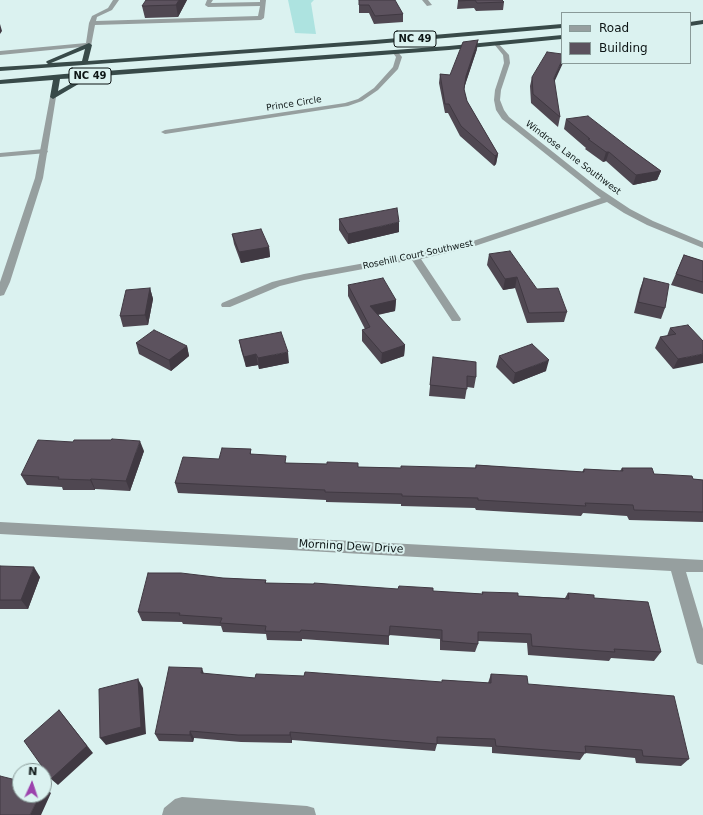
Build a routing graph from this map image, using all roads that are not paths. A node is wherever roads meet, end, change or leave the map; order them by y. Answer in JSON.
{"nodes":[{"id":1,"x":116,"y":0,"type":"edge"},
{"id":2,"x":210,"y":0,"type":"edge"},
{"id":3,"x":425,"y":0,"type":"edge"},
{"id":4,"x":262,"y":2,"type":"edge"},
{"id":5,"x":429,"y":5,"type":"dead end"},
{"id":6,"x":703,"y":22,"type":"edge"},
{"id":7,"x":92,"y":23,"type":"junction"},
{"id":8,"x":691,"y":24,"type":"edge"},
{"id":9,"x":561,"y":26,"type":"edge"},
{"id":10,"x":561,"y":37,"type":"edge"},
{"id":11,"x":381,"y":42,"type":"junction"},
{"id":12,"x":497,"y":44,"type":"junction"},
{"id":13,"x":89,"y":45,"type":"junction"},
{"id":14,"x":0,"y":53,"type":"edge"},
{"id":15,"x":396,"y":53,"type":"junction"},
{"id":16,"x":202,"y":54,"type":"junction"},
{"id":17,"x":304,"y":60,"type":"junction"},
{"id":18,"x":85,"y":62,"type":"junction"},
{"id":19,"x":42,"y":66,"type":"junction"},
{"id":20,"x":0,"y":69,"type":"edge"},
{"id":21,"x":0,"y":75,"type":"edge"},
{"id":22,"x":88,"y":76,"type":"junction"},
{"id":23,"x":57,"y":78,"type":"junction"},
{"id":24,"x":0,"y":82,"type":"edge"},
{"id":25,"x":53,"y":97,"type":"junction"},
{"id":26,"x":165,"y":132,"type":"dead end"},
{"id":27,"x":44,"y":151,"type":"junction"},
{"id":28,"x":0,"y":155,"type":"edge"},
{"id":29,"x":609,"y":198,"type":"junction"},
{"id":30,"x":703,"y":245,"type":"edge"},
{"id":31,"x":415,"y":257,"type":"junction"},
{"id":32,"x":0,"y":293,"type":"edge"},
{"id":33,"x":226,"y":305,"type":"dead end"},
{"id":34,"x":456,"y":319,"type":"dead end"},
{"id":35,"x":0,"y":528,"type":"edge"},
{"id":36,"x":677,"y":565,"type":"junction"},
{"id":37,"x":703,"y":566,"type":"edge"},
{"id":38,"x":703,"y":657,"type":"edge"},
{"id":39,"x":171,"y":815,"type":"edge"},
{"id":40,"x":307,"y":815,"type":"edge"}],
"edges":[{"from":1,"to":7,"type":"street"},
{"from":2,"to":4,"type":"street"},
{"from":3,"to":5,"type":"street"},
{"from":4,"to":7,"type":"street"},
{"from":6,"to":8,"type":"highway"},
{"from":7,"to":13,"type":"street"},
{"from":9,"to":11,"type":"highway","number":"NC 49"},
{"from":10,"to":12,"type":"highway","number":"NC 49"},
{"from":11,"to":16,"type":"highway","number":"NC 49"},
{"from":11,"to":17,"type":"highway"},
{"from":12,"to":15,"type":"highway","number":"NC 49"},
{"from":12,"to":29,"type":"street","name":"Windrose Lane Southwest"},
{"from":13,"to":14,"type":"street"},
{"from":13,"to":18,"type":"highway"},
{"from":13,"to":19,"type":"highway"},
{"from":15,"to":17,"type":"highway","number":"NC 49"},
{"from":15,"to":26,"type":"street","name":"Prince Circle"},
{"from":16,"to":18,"type":"highway","number":"NC 49"},
{"from":16,"to":23,"type":"highway"},
{"from":17,"to":22,"type":"highway","number":"NC 49"},
{"from":18,"to":19,"type":"highway","number":"NC 49"},
{"from":18,"to":21,"type":"highway"},
{"from":19,"to":20,"type":"highway","number":"NC 49"},
{"from":22,"to":23,"type":"highway","number":"NC 49"},
{"from":22,"to":25,"type":"highway"},
{"from":23,"to":24,"type":"highway","number":"NC 49"},
{"from":23,"to":25,"type":"highway"},
{"from":25,"to":27,"type":"street"},
{"from":27,"to":28,"type":"street"},
{"from":27,"to":32,"type":"street"},
{"from":29,"to":30,"type":"street","name":"Windrose Lane Southwest"},
{"from":29,"to":31,"type":"street","name":"Rosehill Court Southwest"},
{"from":31,"to":33,"type":"street","name":"Rosehill Court Southwest"},
{"from":31,"to":34,"type":"street"},
{"from":35,"to":36,"type":"street","name":"Morning Dew Drive"},
{"from":36,"to":37,"type":"street","name":"Morning Dew Drive"},
{"from":36,"to":38,"type":"street"},
{"from":39,"to":40,"type":"street"}]}
